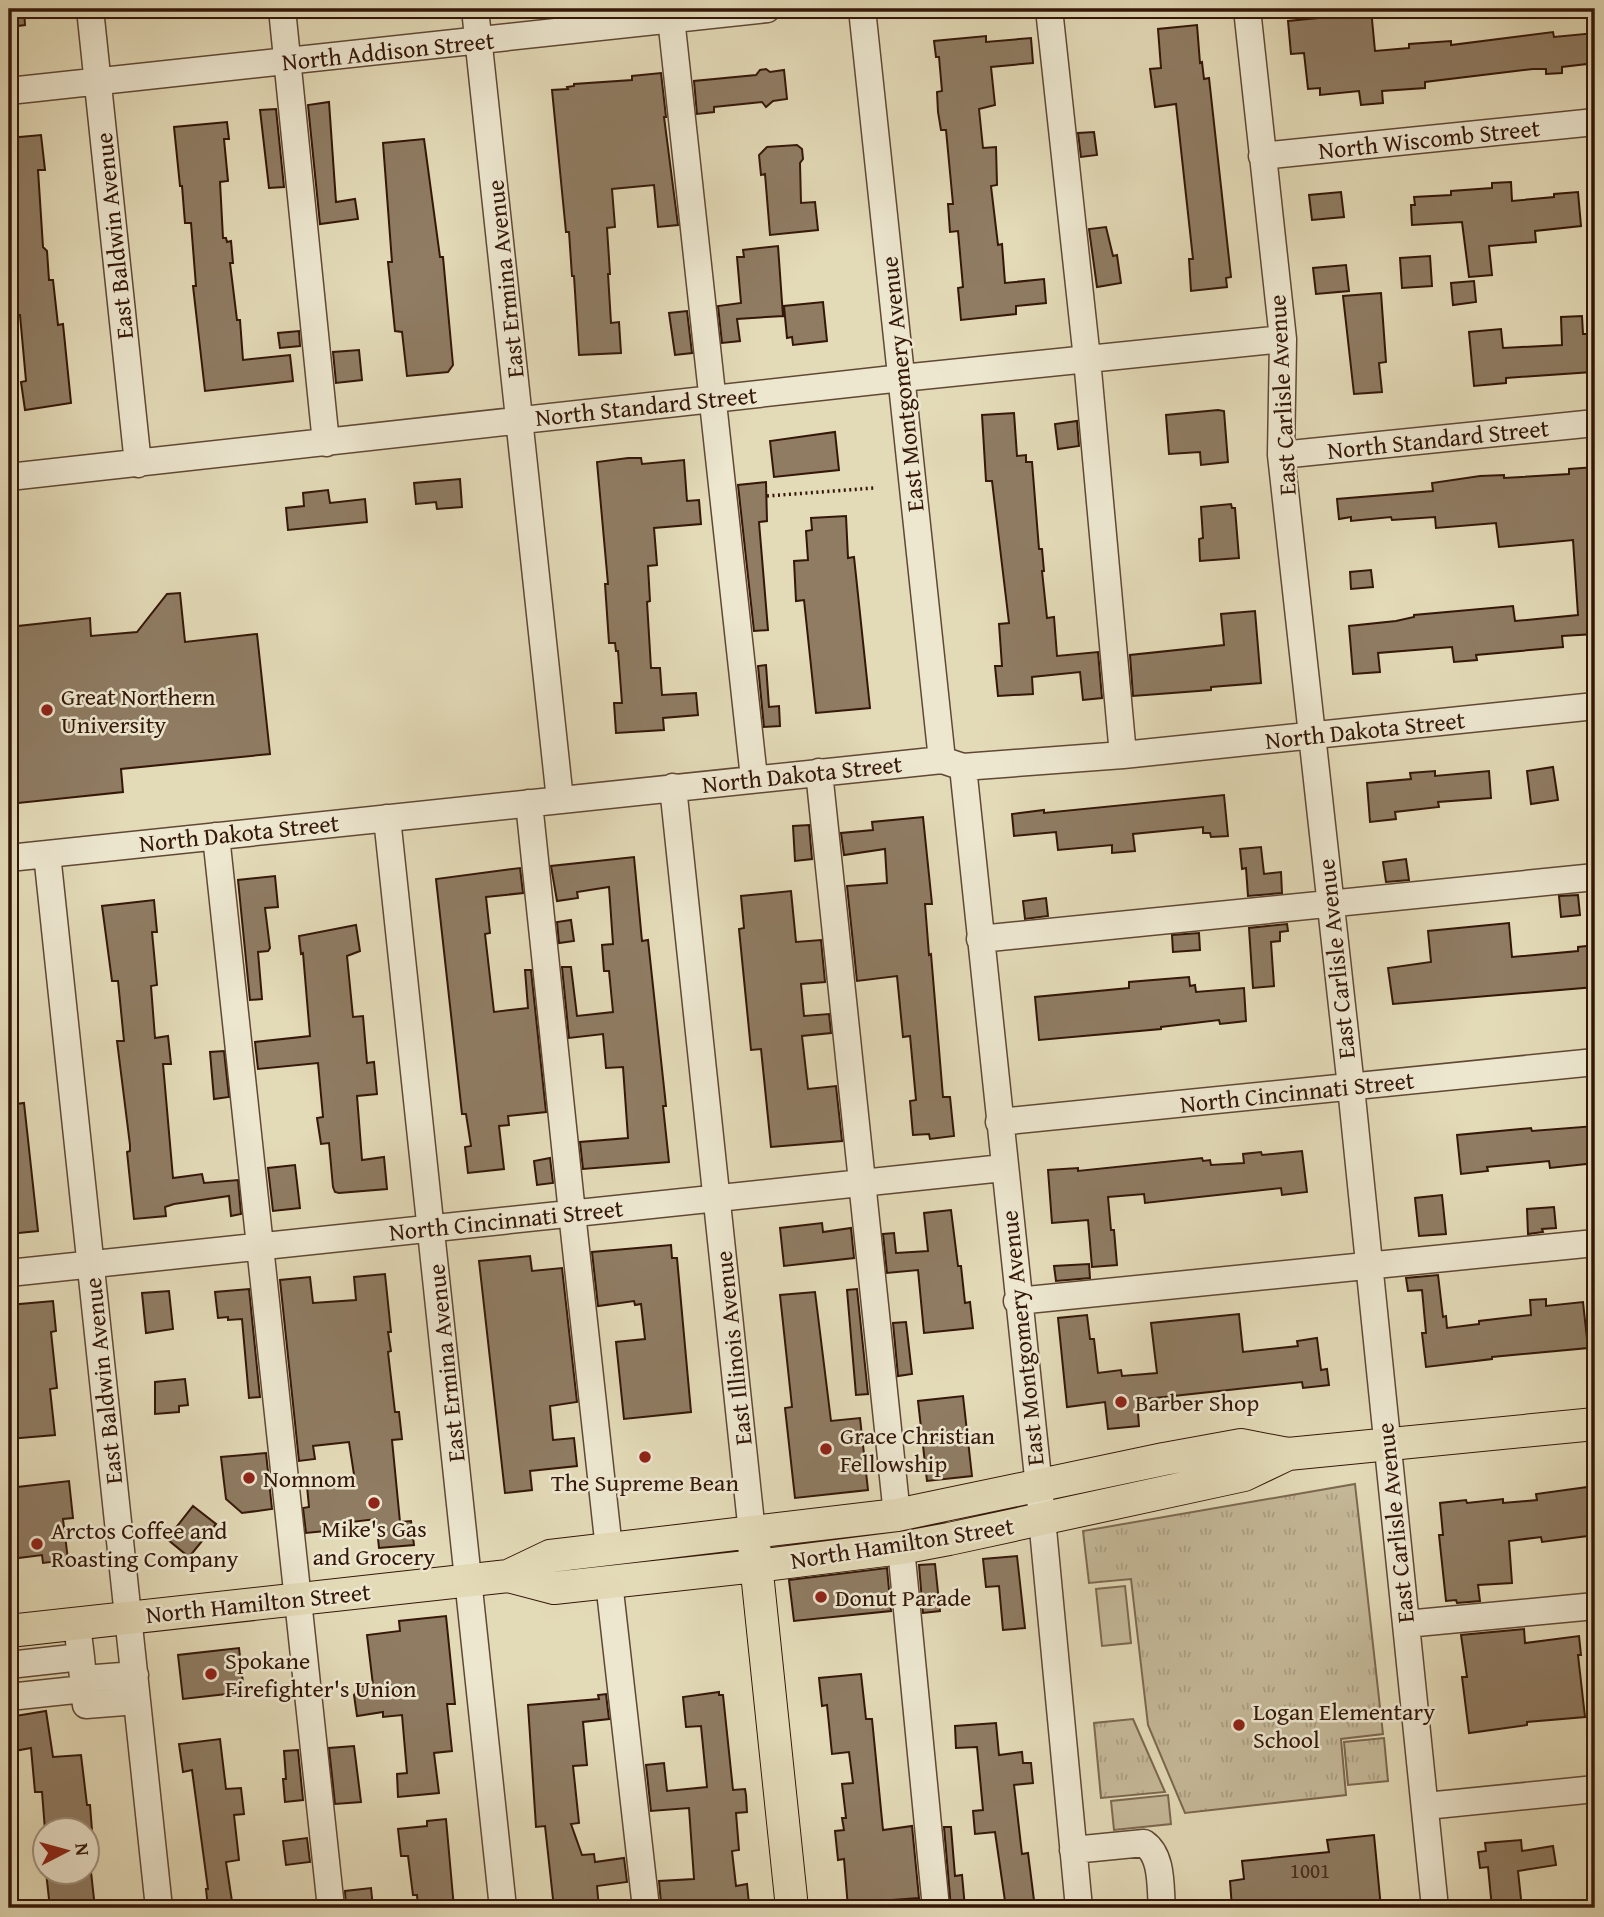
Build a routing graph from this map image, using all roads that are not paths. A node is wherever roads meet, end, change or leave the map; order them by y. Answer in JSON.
{"nodes":[{"id":1,"x":90,"y":9,"type":"edge"},
{"id":2,"x":282,"y":9,"type":"edge"},
{"id":3,"x":475,"y":9,"type":"edge"},
{"id":4,"x":767,"y":9,"type":"edge"},
{"id":5,"x":862,"y":9,"type":"edge"},
{"id":6,"x":1049,"y":9,"type":"edge"},
{"id":7,"x":1247,"y":9,"type":"edge"},
{"id":8,"x":671,"y":14,"type":"edge"},
{"id":9,"x":479,"y":41,"type":"junction"},
{"id":10,"x":288,"y":61,"type":"junction"},
{"id":11,"x":98,"y":82,"type":"junction"},
{"id":12,"x":9,"y":91,"type":"edge"},
{"id":13,"x":1595,"y":122,"type":"edge"},
{"id":14,"x":1262,"y":156,"type":"junction"},
{"id":15,"x":1283,"y":339,"type":"junction"},
{"id":16,"x":1087,"y":359,"type":"junction"},
{"id":17,"x":902,"y":378,"type":"junction"},
{"id":18,"x":713,"y":399,"type":"junction"},
{"id":19,"x":520,"y":420,"type":"junction"},
{"id":20,"x":1595,"y":423,"type":"edge"},
{"id":21,"x":326,"y":443,"type":"junction"},
{"id":22,"x":1281,"y":454,"type":"junction"},
{"id":23,"x":138,"y":464,"type":"junction"},
{"id":24,"x":9,"y":477,"type":"edge"},
{"id":25,"x":1595,"y":706,"type":"edge"},
{"id":26,"x":1311,"y":735,"type":"junction"},
{"id":27,"x":1123,"y":755,"type":"junction"},
{"id":28,"x":952,"y":764,"type":"junction"},
{"id":29,"x":819,"y":772,"type":"junction"},
{"id":30,"x":754,"y":778,"type":"junction"},
{"id":31,"x":673,"y":787,"type":"junction"},
{"id":32,"x":560,"y":800,"type":"junction"},
{"id":33,"x":530,"y":803,"type":"junction"},
{"id":34,"x":387,"y":818,"type":"junction"},
{"id":35,"x":216,"y":836,"type":"junction"},
{"id":36,"x":47,"y":854,"type":"junction"},
{"id":37,"x":9,"y":858,"type":"edge"},
{"id":38,"x":1595,"y":877,"type":"edge"},
{"id":39,"x":1330,"y":905,"type":"junction"},
{"id":40,"x":980,"y":939,"type":"junction"},
{"id":41,"x":1595,"y":1062,"type":"edge"},
{"id":42,"x":1350,"y":1087,"type":"junction"},
{"id":43,"x":999,"y":1122,"type":"junction"},
{"id":44,"x":1003,"y":1168,"type":"junction"},
{"id":45,"x":862,"y":1183,"type":"junction"},
{"id":46,"x":717,"y":1198,"type":"junction"},
{"id":47,"x":572,"y":1213,"type":"junction"},
{"id":48,"x":432,"y":1228,"type":"junction"},
{"id":49,"x":1595,"y":1242,"type":"edge"},
{"id":50,"x":262,"y":1246,"type":"junction"},
{"id":51,"x":90,"y":1265,"type":"junction"},
{"id":52,"x":1368,"y":1265,"type":"junction"},
{"id":53,"x":9,"y":1273,"type":"edge"},
{"id":54,"x":1017,"y":1301,"type":"junction"},
{"id":55,"x":1595,"y":1424,"type":"edge"},
{"id":56,"x":1386,"y":1444,"type":"junction"},
{"id":57,"x":1289,"y":1454,"type":"junction"},
{"id":58,"x":1039,"y":1487,"type":"junction"},
{"id":59,"x":897,"y":1515,"type":"junction"},
{"id":60,"x":1042,"y":1520,"type":"junction"},
{"id":61,"x":752,"y":1533,"type":"junction"},
{"id":62,"x":901,"y":1548,"type":"junction"},
{"id":63,"x":609,"y":1549,"type":"junction"},
{"id":64,"x":756,"y":1566,"type":"junction"},
{"id":65,"x":508,"y":1576,"type":"junction"},
{"id":66,"x":469,"y":1579,"type":"junction"},
{"id":67,"x":609,"y":1582,"type":"junction"},
{"id":68,"x":296,"y":1600,"type":"junction"},
{"id":69,"x":1595,"y":1606,"type":"edge"},
{"id":70,"x":128,"y":1617,"type":"junction"},
{"id":71,"x":77,"y":1623,"type":"junction"},
{"id":72,"x":1406,"y":1624,"type":"junction"},
{"id":73,"x":9,"y":1631,"type":"edge"},
{"id":74,"x":9,"y":1665,"type":"edge"},
{"id":75,"x":83,"y":1675,"type":"junction"},
{"id":76,"x":135,"y":1675,"type":"junction"},
{"id":77,"x":9,"y":1697,"type":"edge"},
{"id":78,"x":137,"y":1701,"type":"junction"},
{"id":79,"x":1595,"y":1789,"type":"edge"},
{"id":80,"x":1426,"y":1805,"type":"junction"},
{"id":81,"x":1073,"y":1850,"type":"junction"},
{"id":82,"x":159,"y":1908,"type":"edge"},
{"id":83,"x":331,"y":1908,"type":"edge"},
{"id":84,"x":503,"y":1908,"type":"edge"},
{"id":85,"x":646,"y":1908,"type":"edge"},
{"id":86,"x":792,"y":1908,"type":"edge"},
{"id":87,"x":936,"y":1908,"type":"edge"},
{"id":88,"x":1079,"y":1908,"type":"edge"},
{"id":89,"x":1162,"y":1908,"type":"edge"},
{"id":90,"x":1435,"y":1908,"type":"edge"}],
"edges":[{"from":1,"to":11,"type":"street","name":"East Baldwin Avenue"},
{"from":2,"to":10,"type":"street"},
{"from":3,"to":9,"type":"street","name":"East Ermina Avenue"},
{"from":4,"to":8,"type":"street","name":"North Addison Street"},
{"from":5,"to":17,"type":"street","name":"East Montgomery Avenue"},
{"from":6,"to":16,"type":"street"},
{"from":7,"to":14,"type":"street","name":"East Carlisle Avenue"},
{"from":8,"to":9,"type":"street","name":"North Addison Street"},
{"from":8,"to":18,"type":"street"},
{"from":9,"to":10,"type":"street","name":"North Addison Street"},
{"from":9,"to":19,"type":"street","name":"East Ermina Avenue"},
{"from":10,"to":11,"type":"street","name":"North Addison Street"},
{"from":10,"to":21,"type":"street"},
{"from":11,"to":12,"type":"street","name":"North Addison Street"},
{"from":11,"to":23,"type":"street","name":"East Baldwin Avenue"},
{"from":13,"to":14,"type":"street","name":"North Wiscomb Street"},
{"from":14,"to":15,"type":"street","name":"East Carlisle Avenue"},
{"from":15,"to":16,"type":"street","name":"North Standard Street"},
{"from":15,"to":22,"type":"street","name":"East Carlisle Avenue"},
{"from":16,"to":17,"type":"street","name":"North Standard Street"},
{"from":16,"to":27,"type":"street"},
{"from":17,"to":18,"type":"street","name":"North Standard Street"},
{"from":17,"to":28,"type":"street","name":"East Montgomery Avenue"},
{"from":18,"to":19,"type":"street","name":"North Standard Street"},
{"from":18,"to":30,"type":"street"},
{"from":19,"to":21,"type":"street","name":"North Standard Street"},
{"from":19,"to":32,"type":"street","name":"East Ermina Avenue"},
{"from":20,"to":22,"type":"street","name":"North Standard Street"},
{"from":21,"to":23,"type":"street","name":"North Standard Street"},
{"from":22,"to":26,"type":"street","name":"East Carlisle Avenue"},
{"from":23,"to":24,"type":"street","name":"North Standard Street"},
{"from":25,"to":26,"type":"street","name":"North Dakota Street"},
{"from":26,"to":27,"type":"street","name":"North Dakota Street"},
{"from":26,"to":39,"type":"street","name":"East Carlisle Avenue"},
{"from":27,"to":28,"type":"street","name":"North Dakota Street"},
{"from":28,"to":29,"type":"street","name":"North Dakota Street"},
{"from":28,"to":40,"type":"street","name":"East Montgomery Avenue"},
{"from":29,"to":30,"type":"street","name":"North Dakota Street"},
{"from":29,"to":45,"type":"street"},
{"from":30,"to":31,"type":"street","name":"North Dakota Street"},
{"from":31,"to":32,"type":"street","name":"North Dakota Street"},
{"from":31,"to":46,"type":"street","name":"East Illinois Avenue"},
{"from":32,"to":33,"type":"street","name":"North Dakota Street"},
{"from":33,"to":34,"type":"street","name":"North Dakota Street"},
{"from":33,"to":47,"type":"street"},
{"from":34,"to":35,"type":"street","name":"North Dakota Street"},
{"from":34,"to":48,"type":"street","name":"East Ermina Avenue"},
{"from":35,"to":36,"type":"street","name":"North Dakota Street"},
{"from":35,"to":50,"type":"street"},
{"from":36,"to":37,"type":"street","name":"North Dakota Street"},
{"from":36,"to":51,"type":"street","name":"East Baldwin Avenue"},
{"from":38,"to":39,"type":"street"},
{"from":39,"to":40,"type":"street"},
{"from":39,"to":42,"type":"street","name":"East Carlisle Avenue"},
{"from":40,"to":43,"type":"street","name":"East Montgomery Avenue"},
{"from":41,"to":42,"type":"street","name":"North Cincinnati Street"},
{"from":42,"to":43,"type":"street","name":"North Cincinnati Street"},
{"from":42,"to":52,"type":"street","name":"East Carlisle Avenue"},
{"from":43,"to":44,"type":"street","name":"East Montgomery Avenue"},
{"from":44,"to":45,"type":"street","name":"North Cincinnati Street"},
{"from":44,"to":54,"type":"street","name":"East Montgomery Avenue"},
{"from":45,"to":46,"type":"street","name":"North Cincinnati Street"},
{"from":45,"to":59,"type":"street"},
{"from":46,"to":47,"type":"street","name":"North Cincinnati Street"},
{"from":46,"to":61,"type":"street","name":"East Illinois Avenue"},
{"from":47,"to":48,"type":"street","name":"North Cincinnati Street"},
{"from":47,"to":63,"type":"street"},
{"from":48,"to":50,"type":"street","name":"North Cincinnati Street"},
{"from":48,"to":66,"type":"street","name":"East Ermina Avenue"},
{"from":49,"to":52,"type":"street"},
{"from":50,"to":51,"type":"street","name":"North Cincinnati Street"},
{"from":50,"to":68,"type":"street"},
{"from":51,"to":53,"type":"street","name":"North Cincinnati Street"},
{"from":51,"to":70,"type":"street","name":"East Baldwin Avenue"},
{"from":52,"to":54,"type":"street"},
{"from":52,"to":56,"type":"street","name":"East Carlisle Avenue"},
{"from":54,"to":58,"type":"street","name":"East Montgomery Avenue"},
{"from":55,"to":56,"type":"main road","name":"North Hamilton Street"},
{"from":56,"to":57,"type":"main road","name":"North Hamilton Street"},
{"from":56,"to":72,"type":"street","name":"East Carlisle Avenue"},
{"from":57,"to":58,"type":"main road","name":"North Hamilton Street"},
{"from":57,"to":60,"type":"main road","name":"North Hamilton Street"},
{"from":58,"to":59,"type":"main road","name":"North Hamilton Street"},
{"from":58,"to":60,"type":"street","name":"East Montgomery Avenue"},
{"from":59,"to":61,"type":"main road","name":"North Hamilton Street"},
{"from":60,"to":62,"type":"main road","name":"North Hamilton Street"},
{"from":60,"to":81,"type":"street","name":"East Montgomery Avenue"},
{"from":61,"to":63,"type":"main road","name":"North Hamilton Street"},
{"from":61,"to":64,"type":"main road","name":"East Illinois Avenue"},
{"from":62,"to":64,"type":"main road","name":"North Hamilton Street"},
{"from":62,"to":87,"type":"street"},
{"from":63,"to":65,"type":"main road","name":"North Hamilton Street"},
{"from":64,"to":67,"type":"main road","name":"North Hamilton Street"},
{"from":64,"to":86,"type":"main road","name":"East Illinois Avenue"},
{"from":65,"to":66,"type":"main road","name":"North Hamilton Street"},
{"from":65,"to":67,"type":"main road","name":"North Hamilton Street"},
{"from":66,"to":68,"type":"main road","name":"North Hamilton Street"},
{"from":66,"to":84,"type":"street","name":"East Ermina Avenue"},
{"from":67,"to":85,"type":"street"},
{"from":68,"to":70,"type":"main road","name":"North Hamilton Street"},
{"from":68,"to":83,"type":"street"},
{"from":69,"to":72,"type":"street"},
{"from":70,"to":71,"type":"main road","name":"North Hamilton Street"},
{"from":70,"to":76,"type":"street","name":"East Baldwin Avenue"},
{"from":71,"to":73,"type":"main road","name":"North Hamilton Street"},
{"from":71,"to":75,"type":"street"},
{"from":72,"to":80,"type":"street","name":"East Carlisle Avenue"},
{"from":74,"to":75,"type":"street"},
{"from":75,"to":76,"type":"street"},
{"from":75,"to":77,"type":"street"},
{"from":75,"to":78,"type":"street"},
{"from":76,"to":78,"type":"street","name":"East Baldwin Avenue"},
{"from":78,"to":82,"type":"street","name":"East Baldwin Avenue"},
{"from":79,"to":80,"type":"street"},
{"from":80,"to":90,"type":"street","name":"East Carlisle Avenue"},
{"from":81,"to":88,"type":"street","name":"East Montgomery Avenue"},
{"from":81,"to":89,"type":"street"}]}
